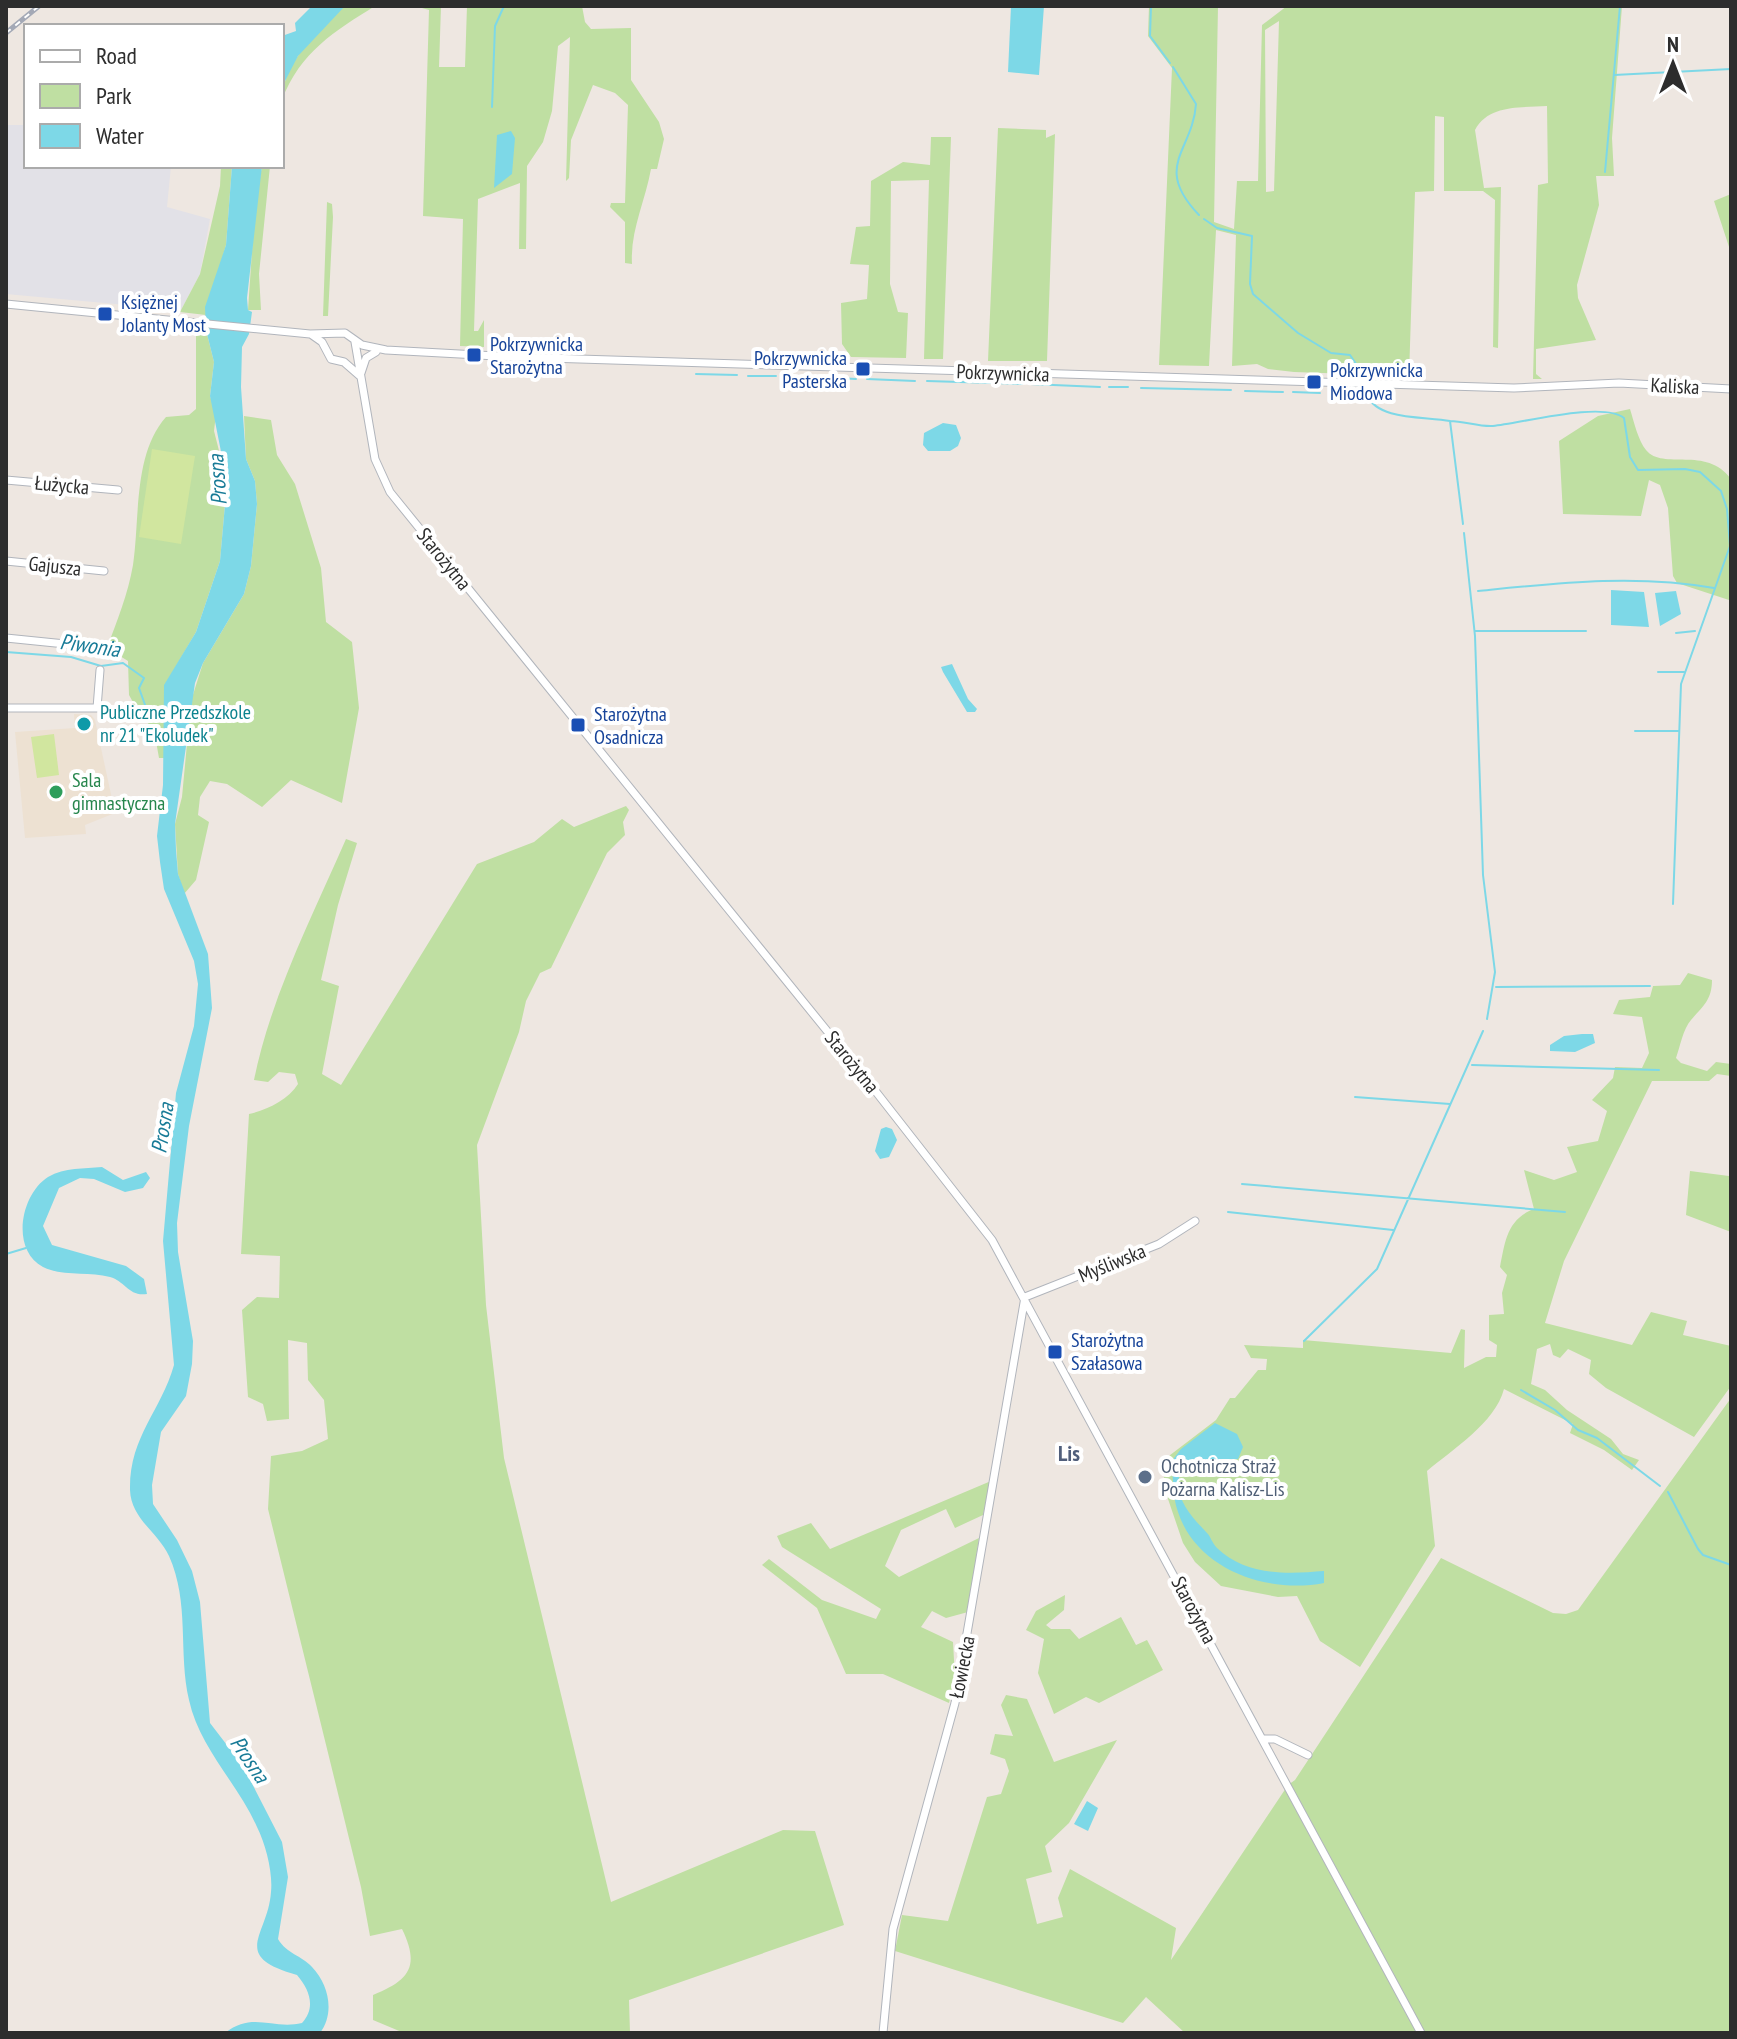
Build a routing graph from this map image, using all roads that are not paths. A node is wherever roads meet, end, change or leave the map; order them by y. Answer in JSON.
{"nodes":[{"id":1,"x":6,"y":304,"type":"edge"},
{"id":2,"x":310,"y":334,"type":"junction"},
{"id":3,"x":333,"y":334,"type":"junction"},
{"id":4,"x":355,"y":342,"type":"junction"},
{"id":5,"x":325,"y":347,"type":"junction"},
{"id":6,"x":386,"y":350,"type":"junction"},
{"id":7,"x":376,"y":352,"type":"junction"},
{"id":8,"x":354,"y":353,"type":"junction"},
{"id":9,"x":344,"y":362,"type":"junction"},
{"id":10,"x":361,"y":377,"type":"junction"},
{"id":11,"x":1619,"y":383,"type":"joint"},
{"id":12,"x":1731,"y":389,"type":"edge"},
{"id":13,"x":6,"y":480,"type":"edge"},
{"id":14,"x":118,"y":490,"type":"dead end"},
{"id":15,"x":6,"y":561,"type":"edge"},
{"id":16,"x":104,"y":571,"type":"dead end"},
{"id":17,"x":6,"y":638,"type":"edge"},
{"id":18,"x":95,"y":647,"type":"dead end"},
{"id":19,"x":100,"y":670,"type":"dead end"},
{"id":20,"x":6,"y":708,"type":"edge"},
{"id":21,"x":1195,"y":1221,"type":"dead end"},
{"id":22,"x":1025,"y":1297,"type":"junction"},
{"id":23,"x":1262,"y":1739,"type":"junction"},
{"id":24,"x":1308,"y":1755,"type":"dead end"},
{"id":25,"x":883,"y":2033,"type":"edge"},
{"id":26,"x":1421,"y":2033,"type":"edge"}],
"edges":[{"from":1,"to":2,"type":"street"},
{"from":2,"to":3,"type":"street"},
{"from":2,"to":5,"type":"street"},
{"from":3,"to":4,"type":"street"},
{"from":3,"to":5,"type":"street"},
{"from":4,"to":6,"type":"street","name":"Pokrzywnicka"},
{"from":4,"to":8,"type":"street"},
{"from":5,"to":9,"type":"street"},
{"from":6,"to":7,"type":"street","name":"Pokrzywnicka"},
{"from":6,"to":11,"type":"street","name":"Pokrzywnicka"},
{"from":7,"to":8,"type":"street","name":"Pokrzywnicka"},
{"from":7,"to":10,"type":"street"},
{"from":8,"to":9,"type":"street"},
{"from":8,"to":10,"type":"street","name":"Starożytna"},
{"from":9,"to":10,"type":"street"},
{"from":10,"to":22,"type":"street","name":"Starożytna"},
{"from":11,"to":12,"type":"street","name":"Kaliska"},
{"from":13,"to":14,"type":"street","name":"Łużycka"},
{"from":15,"to":16,"type":"street","name":"Gajusza"},
{"from":17,"to":18,"type":"street"},
{"from":19,"to":20,"type":"street"},
{"from":21,"to":22,"type":"street","name":"Myśliwska"},
{"from":22,"to":23,"type":"street","name":"Starożytna"},
{"from":22,"to":25,"type":"street","name":"Łowiecka"},
{"from":23,"to":24,"type":"street"},
{"from":23,"to":26,"type":"street","name":"Starożytna"}]}
